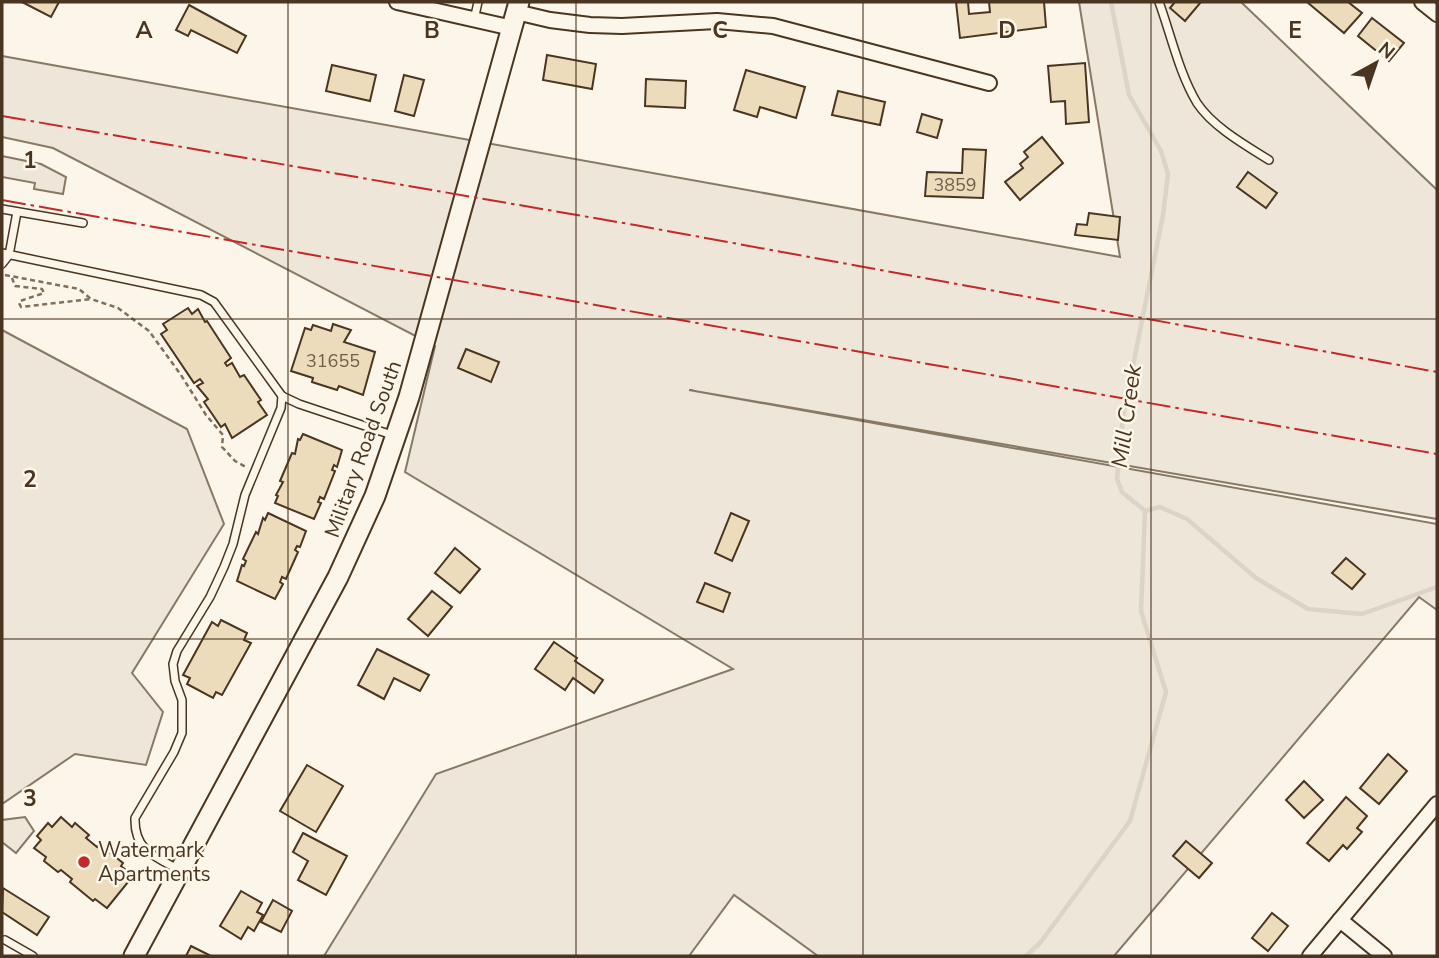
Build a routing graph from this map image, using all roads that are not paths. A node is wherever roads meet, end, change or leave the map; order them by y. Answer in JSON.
{"nodes":[{"id":1,"x":397,"y":2,"type":"edge"},
{"id":2,"x":478,"y":2,"type":"edge"},
{"id":3,"x":1159,"y":2,"type":"edge"},
{"id":4,"x":1422,"y":2,"type":"edge"},
{"id":5,"x":516,"y":14,"type":"edge"},
{"id":6,"x":1437,"y":14,"type":"edge"},
{"id":7,"x":474,"y":21,"type":"junction"},
{"id":8,"x":989,"y":83,"type":"dead end"},
{"id":9,"x":1269,"y":160,"type":"dead end"},
{"id":10,"x":2,"y":209,"type":"edge"},
{"id":11,"x":16,"y":212,"type":"junction"},
{"id":12,"x":83,"y":223,"type":"dead end"},
{"id":13,"x":6,"y":254,"type":"edge"},
{"id":14,"x":2,"y":264,"type":"edge"},
{"id":15,"x":282,"y":396,"type":"junction"},
{"id":16,"x":396,"y":436,"type":"junction"},
{"id":17,"x":1437,"y":804,"type":"edge"},
{"id":18,"x":181,"y":871,"type":"junction"},
{"id":19,"x":1340,"y":920,"type":"junction"},
{"id":20,"x":5,"y":940,"type":"dead end"},
{"id":21,"x":33,"y":956,"type":"edge"},
{"id":22,"x":134,"y":956,"type":"edge"},
{"id":23,"x":1310,"y":956,"type":"edge"},
{"id":24,"x":1384,"y":956,"type":"edge"}],
"edges":[{"from":1,"to":7,"type":"street"},
{"from":2,"to":7,"type":"lane"},
{"from":3,"to":9,"type":"lane"},
{"from":4,"to":6,"type":"street"},
{"from":5,"to":7,"type":"street"},
{"from":5,"to":8,"type":"street"},
{"from":5,"to":16,"type":"main road","name":"Military Road South"},
{"from":10,"to":11,"type":"lane"},
{"from":11,"to":12,"type":"lane"},
{"from":11,"to":13,"type":"lane"},
{"from":13,"to":14,"type":"lane"},
{"from":13,"to":15,"type":"lane"},
{"from":15,"to":16,"type":"lane"},
{"from":15,"to":18,"type":"lane"},
{"from":16,"to":18,"type":"main road","name":"Military Road South"},
{"from":17,"to":19,"type":"street"},
{"from":18,"to":22,"type":"main road","name":"Military Road South"},
{"from":19,"to":23,"type":"street"},
{"from":19,"to":24,"type":"street"},
{"from":20,"to":21,"type":"lane"}]}
